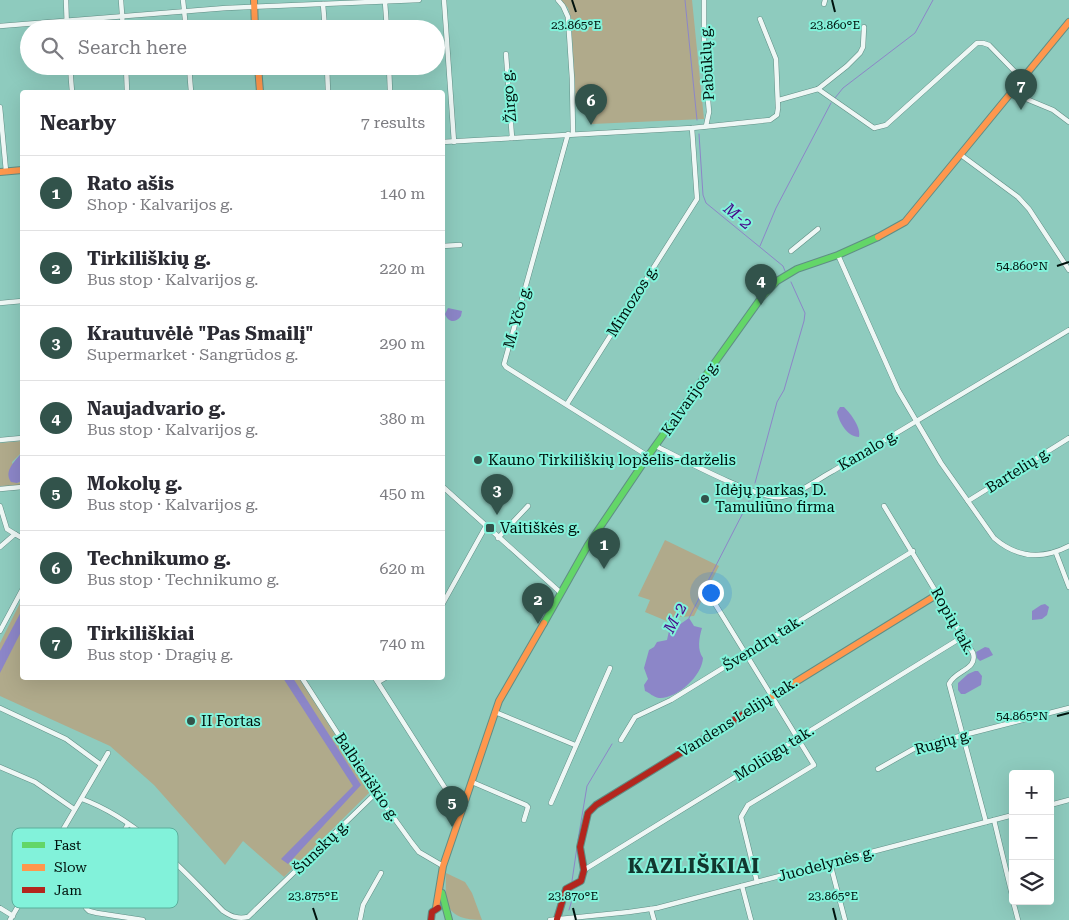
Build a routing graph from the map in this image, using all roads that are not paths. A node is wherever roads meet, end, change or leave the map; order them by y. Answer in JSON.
{"nodes":[{"id":1,"x":66,"y":0,"type":"edge"},
{"id":2,"x":121,"y":0,"type":"edge"},
{"id":3,"x":183,"y":0,"type":"edge"},
{"id":4,"x":419,"y":0,"type":"edge"},
{"id":5,"x":444,"y":0,"type":"edge"},
{"id":6,"x":558,"y":0,"type":"edge"},
{"id":7,"x":704,"y":0,"type":"edge"},
{"id":8,"x":385,"y":2,"type":"junction"},
{"id":9,"x":254,"y":3,"type":"edge"},
{"id":10,"x":323,"y":4,"type":"junction"},
{"id":11,"x":184,"y":10,"type":"junction"},
{"id":12,"x":122,"y":16,"type":"junction"},
{"id":13,"x":760,"y":19,"type":"dead end"},
{"id":14,"x":67,"y":20,"type":"edge"},
{"id":15,"x":78,"y":20,"type":"edge"},
{"id":16,"x":122,"y":20,"type":"edge"},
{"id":17,"x":185,"y":20,"type":"edge"},
{"id":18,"x":255,"y":20,"type":"edge"},
{"id":19,"x":324,"y":20,"type":"edge"},
{"id":20,"x":386,"y":20,"type":"edge"},
{"id":21,"x":1069,"y":22,"type":"edge"},
{"id":22,"x":20,"y":25,"type":"edge"},
{"id":23,"x":0,"y":26,"type":"edge"},
{"id":24,"x":864,"y":28,"type":"dead end"},
{"id":25,"x":506,"y":54,"type":"dead end"},
{"id":26,"x":71,"y":75,"type":"edge"},
{"id":27,"x":126,"y":75,"type":"edge"},
{"id":28,"x":190,"y":75,"type":"edge"},
{"id":29,"x":259,"y":75,"type":"edge"},
{"id":30,"x":327,"y":75,"type":"edge"},
{"id":31,"x":389,"y":75,"type":"edge"},
{"id":32,"x":1022,"y":79,"type":"junction"},
{"id":33,"x":818,"y":89,"type":"junction"},
{"id":34,"x":72,"y":90,"type":"edge"},
{"id":35,"x":127,"y":90,"type":"edge"},
{"id":36,"x":191,"y":90,"type":"edge"},
{"id":37,"x":260,"y":90,"type":"edge"},
{"id":38,"x":328,"y":90,"type":"edge"},
{"id":39,"x":390,"y":90,"type":"edge"},
{"id":40,"x":1012,"y":93,"type":"junction"},
{"id":41,"x":779,"y":100,"type":"junction"},
{"id":42,"x":0,"y":107,"type":"edge"},
{"id":43,"x":1069,"y":122,"type":"edge"},
{"id":44,"x":706,"y":126,"type":"junction"},
{"id":45,"x":692,"y":128,"type":"junction"},
{"id":46,"x":570,"y":134,"type":"junction"},
{"id":47,"x":512,"y":138,"type":"junction"},
{"id":48,"x":445,"y":142,"type":"edge"},
{"id":49,"x":454,"y":142,"type":"junction"},
{"id":50,"x":961,"y":156,"type":"junction"},
{"id":51,"x":20,"y":170,"type":"edge"},
{"id":52,"x":3,"y":172,"type":"edge"},
{"id":53,"x":818,"y":229,"type":"dead end"},
{"id":54,"x":460,"y":245,"type":"dead end"},
{"id":55,"x":445,"y":246,"type":"edge"},
{"id":56,"x":791,"y":251,"type":"dead end"},
{"id":57,"x":838,"y":255,"type":"junction"},
{"id":58,"x":1069,"y":270,"type":"edge"},
{"id":59,"x":20,"y":301,"type":"edge"},
{"id":60,"x":0,"y":303,"type":"edge"},
{"id":61,"x":1069,"y":330,"type":"edge"},
{"id":62,"x":567,"y":404,"type":"junction"},
{"id":63,"x":917,"y":422,"type":"junction"},
{"id":64,"x":20,"y":438,"type":"edge"},
{"id":65,"x":1069,"y":438,"type":"edge"},
{"id":66,"x":0,"y":440,"type":"edge"},
{"id":67,"x":656,"y":446,"type":"junction"},
{"id":68,"x":648,"y":456,"type":"junction"},
{"id":69,"x":20,"y":487,"type":"edge"},
{"id":70,"x":0,"y":489,"type":"edge"},
{"id":71,"x":445,"y":489,"type":"edge"},
{"id":72,"x":968,"y":501,"type":"junction"},
{"id":73,"x":0,"y":506,"type":"edge"},
{"id":74,"x":528,"y":506,"type":"dead end"},
{"id":75,"x":884,"y":506,"type":"dead end"},
{"id":76,"x":486,"y":526,"type":"junction"},
{"id":77,"x":16,"y":534,"type":"junction"},
{"id":78,"x":20,"y":537,"type":"edge"},
{"id":79,"x":498,"y":538,"type":"junction"},
{"id":80,"x":1069,"y":546,"type":"edge"},
{"id":81,"x":0,"y":547,"type":"edge"},
{"id":82,"x":913,"y":551,"type":"junction"},
{"id":83,"x":1056,"y":553,"type":"junction"},
{"id":84,"x":1069,"y":587,"type":"edge"},
{"id":85,"x":560,"y":593,"type":"junction"},
{"id":86,"x":20,"y":594,"type":"edge"},
{"id":87,"x":709,"y":594,"type":"dead end"},
{"id":88,"x":938,"y":594,"type":"junction"},
{"id":89,"x":445,"y":599,"type":"edge"},
{"id":90,"x":0,"y":631,"type":"edge"},
{"id":91,"x":964,"y":636,"type":"junction"},
{"id":92,"x":746,"y":654,"type":"junction"},
{"id":93,"x":610,"y":668,"type":"dead end"},
{"id":94,"x":303,"y":680,"type":"edge"},
{"id":95,"x":377,"y":680,"type":"edge"},
{"id":96,"x":772,"y":696,"type":"junction"},
{"id":97,"x":0,"y":708,"type":"edge"},
{"id":98,"x":1069,"y":708,"type":"edge"},
{"id":99,"x":495,"y":712,"type":"junction"},
{"id":100,"x":963,"y":735,"type":"junction"},
{"id":101,"x":798,"y":738,"type":"junction"},
{"id":102,"x":621,"y":740,"type":"dead end"},
{"id":103,"x":575,"y":745,"type":"junction"},
{"id":104,"x":108,"y":753,"type":"dead end"},
{"id":105,"x":100,"y":764,"type":"junction"},
{"id":106,"x":0,"y":767,"type":"edge"},
{"id":107,"x":878,"y":769,"type":"dead end"},
{"id":108,"x":472,"y":782,"type":"junction"},
{"id":109,"x":376,"y":793,"type":"junction"},
{"id":110,"x":82,"y":799,"type":"junction"},
{"id":111,"x":1069,"y":800,"type":"edge"},
{"id":112,"x":551,"y":804,"type":"dead end"},
{"id":113,"x":1054,"y":804,"type":"edge"},
{"id":114,"x":74,"y":809,"type":"junction"},
{"id":115,"x":461,"y":813,"type":"junction"},
{"id":116,"x":1009,"y":816,"type":"edge"},
{"id":117,"x":524,"y":820,"type":"dead end"},
{"id":118,"x":994,"y":820,"type":"junction"},
{"id":119,"x":986,"y":822,"type":"junction"},
{"id":120,"x":128,"y":824,"type":"junction"},
{"id":121,"x":63,"y":828,"type":"edge"},
{"id":122,"x":126,"y":828,"type":"edge"},
{"id":123,"x":133,"y":828,"type":"edge"},
{"id":124,"x":830,"y":863,"type":"junction"},
{"id":125,"x":178,"y":865,"type":"edge"},
{"id":126,"x":443,"y":866,"type":"junction"},
{"id":127,"x":584,"y":870,"type":"junction"},
{"id":128,"x":381,"y":873,"type":"dead end"},
{"id":129,"x":440,"y":879,"type":"junction"},
{"id":130,"x":757,"y":882,"type":"junction"},
{"id":131,"x":1009,"y":883,"type":"edge"},
{"id":132,"x":742,"y":886,"type":"junction"},
{"id":133,"x":1014,"y":905,"type":"edge"},
{"id":134,"x":0,"y":908,"type":"edge"},
{"id":135,"x":86,"y":908,"type":"edge"},
{"id":136,"x":436,"y":908,"type":"junction"},
{"id":137,"x":445,"y":909,"type":"junction"},
{"id":138,"x":651,"y":909,"type":"junction"},
{"id":139,"x":248,"y":917,"type":"junction"},
{"id":140,"x":11,"y":918,"type":"edge"},
{"id":141,"x":589,"y":918,"type":"edge"},
{"id":142,"x":451,"y":919,"type":"edge"},
{"id":143,"x":143,"y":920,"type":"edge"},
{"id":144,"x":255,"y":920,"type":"edge"},
{"id":145,"x":360,"y":920,"type":"edge"},
{"id":146,"x":431,"y":920,"type":"edge"},
{"id":147,"x":553,"y":920,"type":"edge"},
{"id":148,"x":654,"y":920,"type":"edge"},
{"id":149,"x":751,"y":920,"type":"edge"},
{"id":150,"x":845,"y":920,"type":"edge"},
{"id":151,"x":1018,"y":920,"type":"edge"}],
"edges":[{"from":1,"to":14,"type":"street"},
{"from":2,"to":12,"type":"street"},
{"from":3,"to":11,"type":"street"},
{"from":4,"to":8,"type":"street"},
{"from":5,"to":49,"type":"street"},
{"from":6,"to":46,"type":"street","name":"M. Yčo g."},
{"from":7,"to":44,"type":"street","name":"Pabūklų g."},
{"from":8,"to":10,"type":"street"},
{"from":8,"to":20,"type":"street"},
{"from":9,"to":10,"type":"street"},
{"from":9,"to":11,"type":"street"},
{"from":9,"to":18,"type":"main road"},
{"from":10,"to":19,"type":"street"},
{"from":11,"to":12,"type":"street"},
{"from":11,"to":17,"type":"street"},
{"from":12,"to":15,"type":"street"},
{"from":12,"to":16,"type":"street"},
{"from":13,"to":41,"type":"street"},
{"from":21,"to":32,"type":"main road","name":"Kalvarijos g."},
{"from":22,"to":23,"type":"street"},
{"from":24,"to":33,"type":"street"},
{"from":25,"to":47,"type":"street","name":"Žirgo g."},
{"from":26,"to":34,"type":"street"},
{"from":27,"to":35,"type":"street"},
{"from":28,"to":36,"type":"street"},
{"from":29,"to":37,"type":"main road"},
{"from":30,"to":38,"type":"street"},
{"from":31,"to":39,"type":"street"},
{"from":32,"to":33,"type":"street"},
{"from":32,"to":40,"type":"main road","name":"Kalvarijos g."},
{"from":33,"to":41,"type":"street"},
{"from":40,"to":43,"type":"street"},
{"from":40,"to":50,"type":"main road","name":"Kalvarijos g."},
{"from":41,"to":44,"type":"street"},
{"from":42,"to":52,"type":"street"},
{"from":44,"to":45,"type":"street"},
{"from":45,"to":46,"type":"street"},
{"from":45,"to":62,"type":"street","name":"Mimozos g."},
{"from":46,"to":47,"type":"street"},
{"from":46,"to":62,"type":"street","name":"M. Yčo g."},
{"from":47,"to":49,"type":"street"},
{"from":48,"to":49,"type":"street"},
{"from":50,"to":57,"type":"main road","name":"Kalvarijos g."},
{"from":50,"to":58,"type":"street"},
{"from":51,"to":52,"type":"main road"},
{"from":53,"to":56,"type":"street"},
{"from":54,"to":55,"type":"street"},
{"from":57,"to":63,"type":"street"},
{"from":57,"to":67,"type":"main road","name":"Kalvarijos g."},
{"from":59,"to":60,"type":"street"},
{"from":61,"to":63,"type":"street","name":"Kanalo g."},
{"from":62,"to":68,"type":"street","name":"M. Yčo g."},
{"from":63,"to":67,"type":"street","name":"Kanalo g."},
{"from":63,"to":72,"type":"street"},
{"from":64,"to":66,"type":"street"},
{"from":65,"to":72,"type":"street","name":"Bartelių g."},
{"from":67,"to":68,"type":"main road","name":"Kalvarijos g."},
{"from":68,"to":85,"type":"main road","name":"Kalvarijos g."},
{"from":69,"to":70,"type":"street"},
{"from":71,"to":76,"type":"street"},
{"from":72,"to":83,"type":"street"},
{"from":73,"to":77,"type":"street"},
{"from":74,"to":79,"type":"street"},
{"from":75,"to":82,"type":"street","name":"Ropių tak."},
{"from":76,"to":79,"type":"street"},
{"from":76,"to":89,"type":"street"},
{"from":77,"to":78,"type":"street"},
{"from":77,"to":81,"type":"street"},
{"from":79,"to":85,"type":"street"},
{"from":80,"to":83,"type":"street"},
{"from":82,"to":88,"type":"street","name":"Ropių tak."},
{"from":82,"to":92,"type":"street","name":"Švendrų tak."},
{"from":83,"to":84,"type":"street"},
{"from":85,"to":99,"type":"main road","name":"Kalvarijos g."},
{"from":86,"to":90,"type":"street"},
{"from":87,"to":92,"type":"street"},
{"from":88,"to":91,"type":"street","name":"Ropių tak."},
{"from":88,"to":96,"type":"main road","name":"Vandens Lelijų tak."},
{"from":91,"to":100,"type":"street","name":"Ropių tak."},
{"from":91,"to":101,"type":"street","name":"Moliūgų tak."},
{"from":92,"to":96,"type":"street"},
{"from":92,"to":102,"type":"street","name":"Švendrų tak."},
{"from":93,"to":103,"type":"street"},
{"from":94,"to":109,"type":"street","name":"Balbieriškio g."},
{"from":95,"to":115,"type":"street"},
{"from":96,"to":101,"type":"street"},
{"from":96,"to":127,"type":"main road","name":"Vandens Lelijų tak."},
{"from":97,"to":105,"type":"street"},
{"from":98,"to":100,"type":"street","name":"Rugių g."},
{"from":99,"to":103,"type":"street"},
{"from":99,"to":108,"type":"main road","name":"Kalvarijos g."},
{"from":100,"to":107,"type":"street","name":"Rugių g."},
{"from":100,"to":119,"type":"street","name":"Ropių tak."},
{"from":101,"to":127,"type":"street","name":"Moliūgų tak."},
{"from":101,"to":130,"type":"street"},
{"from":103,"to":112,"type":"street"},
{"from":104,"to":105,"type":"street"},
{"from":105,"to":110,"type":"street"},
{"from":106,"to":114,"type":"street"},
{"from":108,"to":115,"type":"main road","name":"Kalvarijos g."},
{"from":108,"to":117,"type":"street"},
{"from":109,"to":126,"type":"street","name":"Balbieriškio g."},
{"from":109,"to":139,"type":"street","name":"Šunskų g."},
{"from":110,"to":114,"type":"street"},
{"from":110,"to":120,"type":"street"},
{"from":111,"to":113,"type":"street"},
{"from":114,"to":121,"type":"street"},
{"from":115,"to":126,"type":"main road","name":"Kalvarijos g."},
{"from":116,"to":118,"type":"street","name":"Juodelynės g."},
{"from":118,"to":119,"type":"street","name":"Juodelynės g."},
{"from":118,"to":131,"type":"street"},
{"from":119,"to":124,"type":"street","name":"Juodelynės g."},
{"from":120,"to":122,"type":"street"},
{"from":120,"to":123,"type":"street"},
{"from":124,"to":130,"type":"street","name":"Juodelynės g."},
{"from":124,"to":150,"type":"street"},
{"from":125,"to":139,"type":"street"},
{"from":126,"to":129,"type":"main road","name":"Kalvarijos g."},
{"from":127,"to":147,"type":"main road"},
{"from":128,"to":145,"type":"street"},
{"from":129,"to":136,"type":"main road","name":"Kalvarijos g."},
{"from":129,"to":137,"type":"main road","name":"Kalvarijos g."},
{"from":130,"to":132,"type":"street","name":"Juodelynės g."},
{"from":132,"to":138,"type":"street","name":"Juodelynės g."},
{"from":132,"to":149,"type":"street"},
{"from":133,"to":151,"type":"street"},
{"from":134,"to":140,"type":"street"},
{"from":135,"to":143,"type":"street"},
{"from":136,"to":137,"type":"main road"},
{"from":136,"to":146,"type":"main road","name":"Kalvarijos g."},
{"from":137,"to":142,"type":"main road","name":"Kalvarijos g."},
{"from":138,"to":141,"type":"street","name":"Juodelynės g."},
{"from":138,"to":148,"type":"street"},
{"from":139,"to":144,"type":"street"},
{"from":141,"to":147,"type":"street","name":"Juodelynės g."}]}
